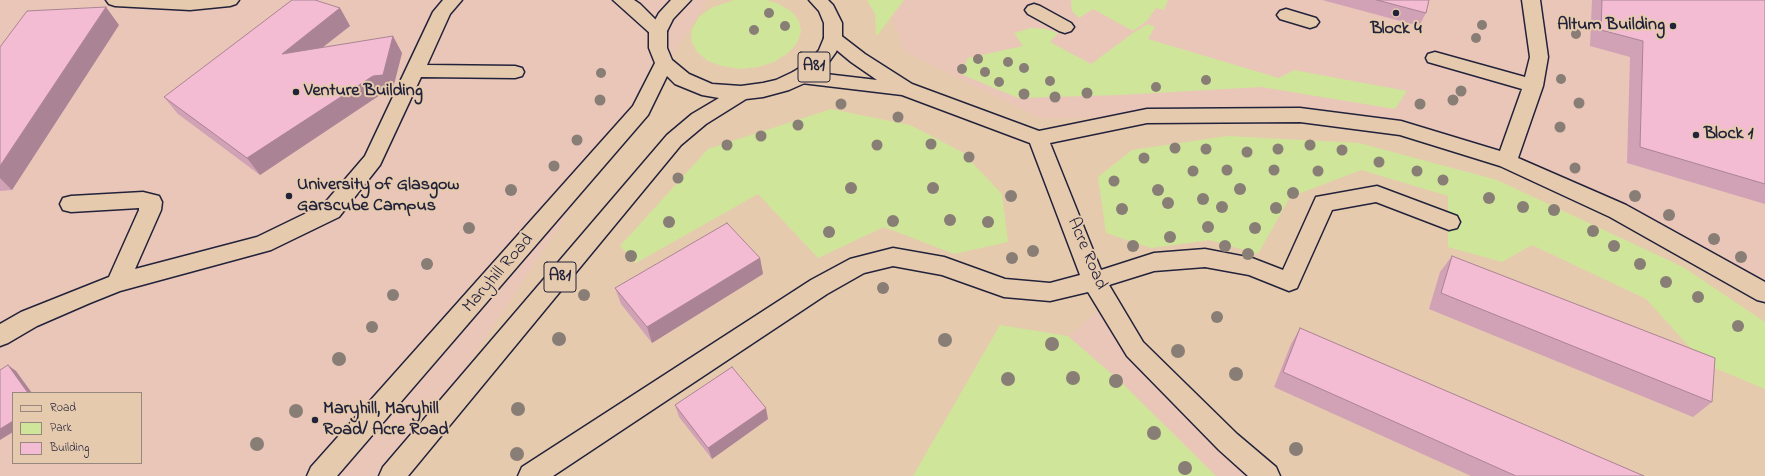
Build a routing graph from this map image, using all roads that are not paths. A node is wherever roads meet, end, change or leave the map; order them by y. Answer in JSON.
{"nodes":[{"id":1,"x":115,"y":0,"type":"edge"},
{"id":2,"x":230,"y":0,"type":"edge"},
{"id":3,"x":453,"y":0,"type":"edge"},
{"id":4,"x":622,"y":0,"type":"edge"},
{"id":5,"x":682,"y":0,"type":"edge"},
{"id":6,"x":818,"y":0,"type":"edge"},
{"id":7,"x":1531,"y":0,"type":"edge"},
{"id":8,"x":1289,"y":7,"type":"edge"},
{"id":9,"x":1034,"y":10,"type":"dead end"},
{"id":10,"x":1310,"y":22,"type":"dead end"},
{"id":11,"x":1064,"y":27,"type":"dead end"},
{"id":12,"x":658,"y":31,"type":"junction"},
{"id":13,"x":833,"y":38,"type":"junction"},
{"id":14,"x":1435,"y":58,"type":"dead end"},
{"id":15,"x":664,"y":63,"type":"junction"},
{"id":16,"x":414,"y":72,"type":"junction"},
{"id":17,"x":515,"y":72,"type":"dead end"},
{"id":18,"x":800,"y":77,"type":"junction"},
{"id":19,"x":1533,"y":86,"type":"junction"},
{"id":20,"x":905,"y":89,"type":"junction"},
{"id":21,"x":742,"y":93,"type":"junction"},
{"id":22,"x":1038,"y":138,"type":"junction"},
{"id":23,"x":1507,"y":161,"type":"junction"},
{"id":24,"x":72,"y":204,"type":"dead end"},
{"id":25,"x":1449,"y":222,"type":"dead end"},
{"id":26,"x":1094,"y":281,"type":"junction"},
{"id":27,"x":117,"y":283,"type":"junction"},
{"id":28,"x":1765,"y":293,"type":"edge"},
{"id":29,"x":0,"y":336,"type":"edge"},
{"id":30,"x":320,"y":476,"type":"edge"},
{"id":31,"x":392,"y":476,"type":"edge"},
{"id":32,"x":531,"y":476,"type":"edge"},
{"id":33,"x":1267,"y":476,"type":"edge"}],
"edges":[{"from":1,"to":2,"type":"street"},
{"from":3,"to":16,"type":"street"},
{"from":4,"to":12,"type":"street"},
{"from":5,"to":12,"type":"street"},
{"from":6,"to":13,"type":"street","number":"A81"},
{"from":7,"to":19,"type":"street"},
{"from":8,"to":10,"type":"street"},
{"from":9,"to":11,"type":"street"},
{"from":12,"to":15,"type":"street"},
{"from":13,"to":18,"type":"street","number":"A81"},
{"from":13,"to":20,"type":"street"},
{"from":14,"to":19,"type":"street"},
{"from":15,"to":21,"type":"street","number":"A81"},
{"from":15,"to":30,"type":"street","name":"Maryhill Road","number":"A81"},
{"from":16,"to":17,"type":"street"},
{"from":16,"to":27,"type":"street"},
{"from":18,"to":20,"type":"street"},
{"from":18,"to":21,"type":"street","number":"A81"},
{"from":19,"to":23,"type":"street"},
{"from":20,"to":22,"type":"street"},
{"from":21,"to":31,"type":"street","number":"A81"},
{"from":22,"to":23,"type":"street"},
{"from":22,"to":26,"type":"street","name":"Acre Road"},
{"from":23,"to":28,"type":"street"},
{"from":24,"to":27,"type":"street"},
{"from":25,"to":26,"type":"street"},
{"from":26,"to":32,"type":"street"},
{"from":26,"to":33,"type":"street","name":"Acre Road"},
{"from":27,"to":29,"type":"street"}]}
